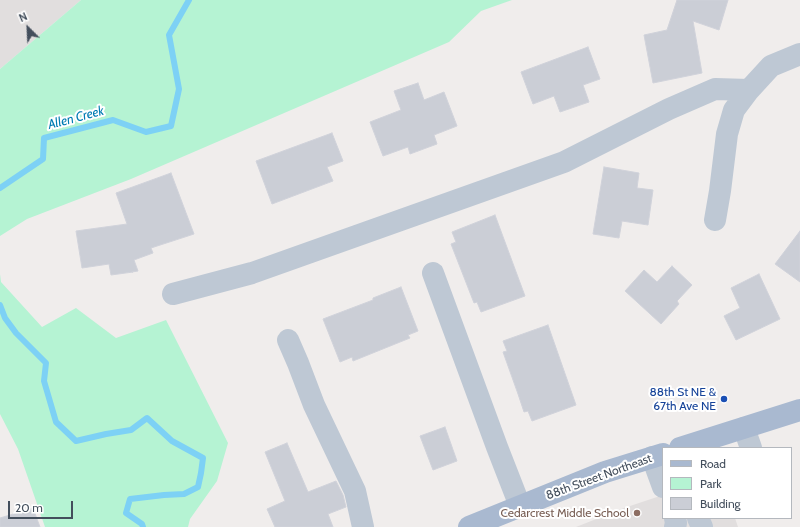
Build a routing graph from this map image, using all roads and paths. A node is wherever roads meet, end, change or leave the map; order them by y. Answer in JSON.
{"nodes":[{"id":1,"x":800,"y":54,"type":"edge"},
{"id":2,"x":749,"y":90,"type":"junction"},
{"id":3,"x":715,"y":220,"type":"dead end"},
{"id":4,"x":433,"y":273,"type":"dead end"},
{"id":5,"x":173,"y":294,"type":"dead end"},
{"id":6,"x":288,"y":340,"type":"dead end"},
{"id":7,"x":800,"y":410,"type":"edge"},
{"id":8,"x":744,"y":428,"type":"junction"},
{"id":9,"x":683,"y":447,"type":"edge"},
{"id":10,"x":751,"y":447,"type":"edge"},
{"id":11,"x":658,"y":455,"type":"edge"},
{"id":12,"x":662,"y":481,"type":"edge"},
{"id":13,"x":520,"y":506,"type":"junction"},
{"id":14,"x":363,"y":527,"type":"edge"},
{"id":15,"x":469,"y":527,"type":"edge"}],
"edges":[{"from":1,"to":2,"type":"street"},
{"from":2,"to":3,"type":"street"},
{"from":2,"to":5,"type":"street"},
{"from":4,"to":13,"type":"street"},
{"from":6,"to":14,"type":"street"},
{"from":7,"to":8,"type":"main road"},
{"from":8,"to":9,"type":"main road"},
{"from":8,"to":10,"type":"street"},
{"from":11,"to":12,"type":"street"},
{"from":11,"to":13,"type":"main road","name":"88th Street Northeast"},
{"from":13,"to":15,"type":"main road","name":"88th Street Northeast"}]}
